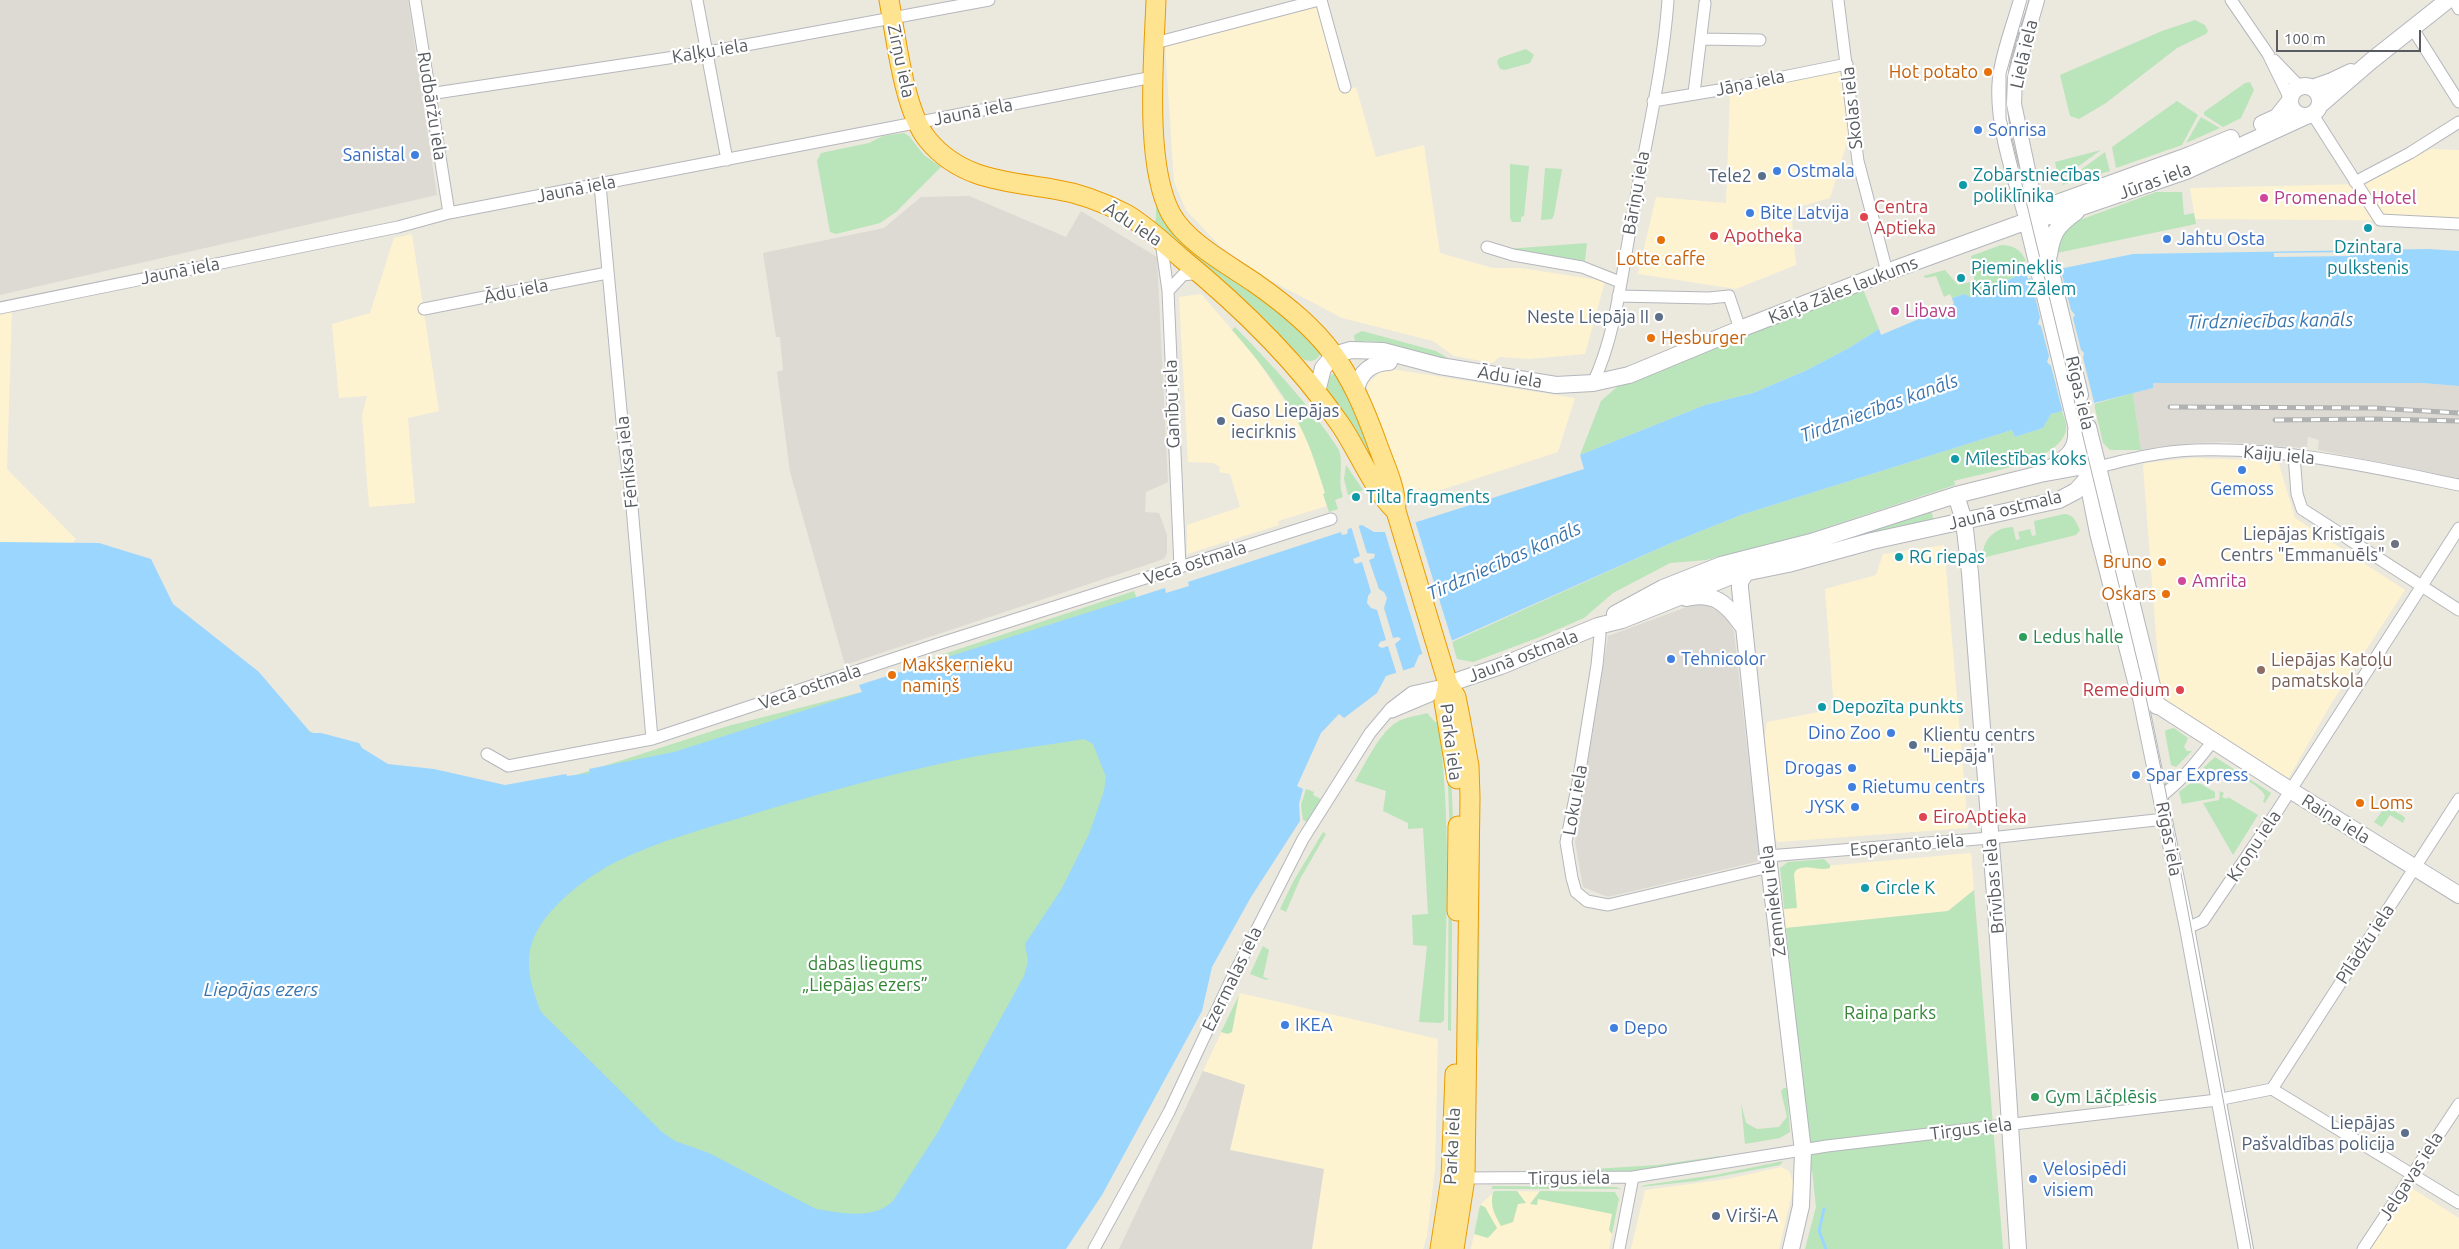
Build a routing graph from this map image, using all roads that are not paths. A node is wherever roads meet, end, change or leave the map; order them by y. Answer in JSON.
{"nodes":[{"id":1,"x":415,"y":0,"type":"edge"},
{"id":2,"x":697,"y":0,"type":"edge"},
{"id":3,"x":889,"y":0,"type":"edge"},
{"id":4,"x":989,"y":0,"type":"edge"},
{"id":5,"x":1156,"y":0,"type":"edge"},
{"id":6,"x":1320,"y":0,"type":"edge"},
{"id":7,"x":1668,"y":0,"type":"edge"},
{"id":8,"x":1838,"y":0,"type":"edge"},
{"id":9,"x":2021,"y":0,"type":"edge"},
{"id":10,"x":2037,"y":0,"type":"edge"},
{"id":11,"x":2448,"y":0,"type":"edge"},
{"id":12,"x":2454,"y":0,"type":"edge"},
{"id":13,"x":2236,"y":2,"type":"edge"},
{"id":14,"x":1705,"y":3,"type":"dead end"},
{"id":15,"x":2459,"y":9,"type":"edge"},
{"id":16,"x":892,"y":18,"type":"junction"},
{"id":17,"x":2413,"y":29,"type":"junction"},
{"id":18,"x":1701,"y":39,"type":"junction"},
{"id":19,"x":1760,"y":40,"type":"dead end"},
{"id":20,"x":1155,"y":43,"type":"junction"},
{"id":21,"x":708,"y":52,"type":"junction"},
{"id":22,"x":2370,"y":61,"type":"junction"},
{"id":23,"x":1848,"y":64,"type":"junction"},
{"id":24,"x":1153,"y":77,"type":"junction"},
{"id":25,"x":1345,"y":87,"type":"dead end"},
{"id":26,"x":1694,"y":93,"type":"junction"},
{"id":27,"x":429,"y":94,"type":"junction"},
{"id":28,"x":2298,"y":94,"type":"junction"},
{"id":29,"x":1653,"y":100,"type":"junction"},
{"id":30,"x":2459,"y":102,"type":"edge"},
{"id":31,"x":2312,"y":112,"type":"junction"},
{"id":32,"x":916,"y":122,"type":"junction"},
{"id":33,"x":2459,"y":122,"type":"edge"},
{"id":34,"x":726,"y":160,"type":"junction"},
{"id":35,"x":2355,"y":182,"type":"junction"},
{"id":36,"x":600,"y":185,"type":"junction"},
{"id":37,"x":2084,"y":206,"type":"junction"},
{"id":38,"x":449,"y":212,"type":"junction"},
{"id":39,"x":2032,"y":219,"type":"junction"},
{"id":40,"x":2459,"y":224,"type":"edge"},
{"id":41,"x":1161,"y":241,"type":"junction"},
{"id":42,"x":1488,"y":247,"type":"dead end"},
{"id":43,"x":2043,"y":263,"type":"junction"},
{"id":44,"x":1887,"y":272,"type":"junction"},
{"id":45,"x":607,"y":273,"type":"junction"},
{"id":46,"x":1200,"y":273,"type":"junction"},
{"id":47,"x":1620,"y":282,"type":"junction"},
{"id":48,"x":1168,"y":291,"type":"junction"},
{"id":49,"x":1618,"y":296,"type":"junction"},
{"id":50,"x":0,"y":308,"type":"edge"},
{"id":51,"x":424,"y":309,"type":"dead end"},
{"id":52,"x":1740,"y":329,"type":"junction"},
{"id":53,"x":2062,"y":344,"type":"joint"},
{"id":54,"x":1333,"y":362,"type":"junction"},
{"id":55,"x":1390,"y":362,"type":"junction"},
{"id":56,"x":1427,"y":363,"type":"junction"},
{"id":57,"x":1298,"y":368,"type":"junction"},
{"id":58,"x":1593,"y":384,"type":"junction"},
{"id":59,"x":1356,"y":390,"type":"junction"},
{"id":60,"x":1317,"y":392,"type":"junction"},
{"id":61,"x":2079,"y":414,"type":"junction"},
{"id":62,"x":2294,"y":455,"type":"junction"},
{"id":63,"x":2090,"y":471,"type":"junction"},
{"id":64,"x":2040,"y":474,"type":"junction"},
{"id":65,"x":2459,"y":485,"type":"edge"},
{"id":66,"x":1956,"y":495,"type":"junction"},
{"id":67,"x":2058,"y":500,"type":"junction"},
{"id":68,"x":1396,"y":511,"type":"junction"},
{"id":69,"x":1331,"y":519,"type":"dead end"},
{"id":70,"x":1964,"y":521,"type":"junction"},
{"id":71,"x":2459,"y":528,"type":"edge"},
{"id":72,"x":2098,"y":533,"type":"junction"},
{"id":73,"x":1756,"y":556,"type":"junction"},
{"id":74,"x":1180,"y":567,"type":"junction"},
{"id":75,"x":1746,"y":572,"type":"junction"},
{"id":76,"x":2421,"y":585,"type":"junction"},
{"id":77,"x":1660,"y":605,"type":"junction"},
{"id":78,"x":2459,"y":610,"type":"edge"},
{"id":79,"x":1598,"y":626,"type":"junction"},
{"id":80,"x":1742,"y":626,"type":"junction"},
{"id":81,"x":1443,"y":686,"type":"junction"},
{"id":82,"x":2139,"y":692,"type":"junction"},
{"id":83,"x":2158,"y":706,"type":"junction"},
{"id":84,"x":652,"y":739,"type":"junction"},
{"id":85,"x":2214,"y":740,"type":"junction"},
{"id":86,"x":487,"y":754,"type":"dead end"},
{"id":87,"x":2290,"y":790,"type":"junction"},
{"id":88,"x":2160,"y":797,"type":"junction"},
{"id":89,"x":2459,"y":799,"type":"edge"},
{"id":90,"x":2165,"y":819,"type":"junction"},
{"id":91,"x":1990,"y":838,"type":"junction"},
{"id":92,"x":1768,"y":862,"type":"junction"},
{"id":93,"x":2415,"y":868,"type":"junction"},
{"id":94,"x":2459,"y":895,"type":"edge"},
{"id":95,"x":2187,"y":928,"type":"junction"},
{"id":96,"x":2272,"y":1089,"type":"junction"},
{"id":97,"x":2217,"y":1100,"type":"junction"},
{"id":98,"x":2459,"y":1104,"type":"edge"},
{"id":99,"x":2010,"y":1124,"type":"junction"},
{"id":100,"x":1803,"y":1151,"type":"junction"},
{"id":101,"x":2412,"y":1172,"type":"junction"},
{"id":102,"x":1632,"y":1177,"type":"junction"},
{"id":103,"x":1458,"y":1178,"type":"junction"},
{"id":104,"x":2459,"y":1202,"type":"edge"},
{"id":105,"x":1094,"y":1249,"type":"edge"},
{"id":106,"x":1440,"y":1249,"type":"edge"},
{"id":107,"x":1454,"y":1249,"type":"edge"},
{"id":108,"x":1619,"y":1249,"type":"edge"},
{"id":109,"x":1791,"y":1249,"type":"edge"},
{"id":110,"x":2018,"y":1249,"type":"edge"},
{"id":111,"x":2246,"y":1249,"type":"edge"},
{"id":112,"x":2363,"y":1249,"type":"edge"}],
"edges":[{"from":1,"to":27,"type":"street","name":"Rudbāržu iela"},
{"from":2,"to":21,"type":"street"},
{"from":3,"to":16,"type":"highway","name":"Zirņu iela"},
{"from":4,"to":16,"type":"street","name":"Kaļķu iela"},
{"from":5,"to":20,"type":"highway"},
{"from":6,"to":20,"type":"street"},
{"from":6,"to":25,"type":"street"},
{"from":7,"to":29,"type":"street","name":"Bāriņu iela"},
{"from":8,"to":23,"type":"street","name":"Skolas iela"},
{"from":9,"to":39,"type":"street","name":"Lielā iela"},
{"from":10,"to":39,"type":"street","name":"Lielā iela"},
{"from":11,"to":17,"type":"main road","name":"Jūras iela"},
{"from":12,"to":15,"type":"street"},
{"from":13,"to":28,"type":"street"},
{"from":14,"to":18,"type":"street"},
{"from":16,"to":21,"type":"street","name":"Kaļķu iela"},
{"from":16,"to":32,"type":"highway","name":"Zirņu iela"},
{"from":17,"to":22,"type":"main road","name":"Jūras iela"},
{"from":17,"to":30,"type":"street"},
{"from":18,"to":19,"type":"street"},
{"from":18,"to":26,"type":"street"},
{"from":20,"to":24,"type":"highway"},
{"from":21,"to":27,"type":"street","name":"Kaļķu iela"},
{"from":21,"to":34,"type":"street"},
{"from":22,"to":28,"type":"main road","name":"Jūras iela"},
{"from":22,"to":31,"type":"main road","name":"Jūras iela"},
{"from":23,"to":26,"type":"street","name":"Jāņa iela"},
{"from":23,"to":44,"type":"street","name":"Skolas iela"},
{"from":24,"to":32,"type":"street","name":"Jaunā iela"},
{"from":24,"to":54,"type":"highway","name":"Ādu iela"},
{"from":26,"to":29,"type":"street","name":"Jāņa iela"},
{"from":27,"to":38,"type":"street","name":"Rudbāržu iela"},
{"from":28,"to":31,"type":"main road"},
{"from":28,"to":31,"type":"main road"},
{"from":28,"to":39,"type":"main road","name":"Jūras iela"},
{"from":29,"to":47,"type":"street","name":"Bāriņu iela"},
{"from":31,"to":35,"type":"street"},
{"from":31,"to":37,"type":"main road","name":"Jūras iela"},
{"from":32,"to":34,"type":"street","name":"Jaunā iela"},
{"from":32,"to":41,"type":"highway","name":"Ādu iela"},
{"from":33,"to":35,"type":"street"},
{"from":34,"to":36,"type":"street","name":"Jaunā iela"},
{"from":35,"to":40,"type":"street"},
{"from":36,"to":38,"type":"street","name":"Jaunā iela"},
{"from":36,"to":45,"type":"street","name":"Fēniksa iela"},
{"from":37,"to":39,"type":"main road","name":"Jūras iela"},
{"from":37,"to":43,"type":"main road"},
{"from":38,"to":50,"type":"street","name":"Jaunā iela"},
{"from":39,"to":43,"type":"main road","name":"Lielā iela"},
{"from":39,"to":44,"type":"main road","name":"Kārļa Zāles laukums"},
{"from":41,"to":46,"type":"highway","name":"Ādu iela"},
{"from":41,"to":48,"type":"street","name":"Ganību iela"},
{"from":42,"to":47,"type":"street"},
{"from":43,"to":53,"type":"main road","name":"Lielā iela"},
{"from":44,"to":52,"type":"main road","name":"Kārļa Zāles laukums"},
{"from":45,"to":51,"type":"street","name":"Ādu iela"},
{"from":45,"to":84,"type":"street","name":"Fēniksa iela"},
{"from":46,"to":48,"type":"street"},
{"from":46,"to":57,"type":"highway","name":"Ādu iela"},
{"from":47,"to":49,"type":"street","name":"Bāriņu iela"},
{"from":48,"to":74,"type":"street","name":"Ganību iela"},
{"from":49,"to":52,"type":"street"},
{"from":49,"to":58,"type":"street","name":"Bāriņu iela"},
{"from":52,"to":58,"type":"main road","name":"Kārļa Zāles laukums"},
{"from":53,"to":61,"type":"main road","name":"Rīgas iela"},
{"from":54,"to":55,"type":"main road","name":"Ādu iela"},
{"from":54,"to":56,"type":"main road","name":"Ādu iela"},
{"from":54,"to":57,"type":"main road","name":"Ādu iela"},
{"from":54,"to":59,"type":"highway","name":"Ādu iela"},
{"from":54,"to":60,"type":"main road"},
{"from":55,"to":56,"type":"main road","name":"Ādu iela"},
{"from":55,"to":59,"type":"main road"},
{"from":56,"to":58,"type":"main road","name":"Ādu iela"},
{"from":57,"to":60,"type":"highway","name":"Ādu iela"},
{"from":59,"to":68,"type":"highway"},
{"from":60,"to":68,"type":"highway"},
{"from":61,"to":63,"type":"main road","name":"Rīgas iela"},
{"from":61,"to":64,"type":"main road"},
{"from":62,"to":63,"type":"street","name":"Kaiju iela"},
{"from":62,"to":65,"type":"street","name":"Kaiju iela"},
{"from":62,"to":76,"type":"street"},
{"from":63,"to":64,"type":"main road","name":"Jaunā ostmala"},
{"from":63,"to":67,"type":"main road","name":"Jaunā ostmala"},
{"from":63,"to":72,"type":"main road","name":"Rīgas iela"},
{"from":63,"to":83,"type":"main road","name":"Rīgas iela"},
{"from":64,"to":66,"type":"main road","name":"Jaunā ostmala"},
{"from":66,"to":70,"type":"main road","name":"Brīvības iela"},
{"from":66,"to":73,"type":"main road","name":"Jaunā ostmala"},
{"from":67,"to":70,"type":"main road","name":"Jaunā ostmala"},
{"from":67,"to":72,"type":"main road"},
{"from":68,"to":81,"type":"highway"},
{"from":69,"to":74,"type":"street","name":"Vecā ostmala"},
{"from":70,"to":75,"type":"main road","name":"Jaunā ostmala"},
{"from":70,"to":91,"type":"main road","name":"Brīvības iela"},
{"from":71,"to":76,"type":"street","name":"Kroņu iela"},
{"from":72,"to":82,"type":"main road","name":"Rīgas iela"},
{"from":73,"to":75,"type":"main road","name":"Zemnieku iela"},
{"from":73,"to":79,"type":"main road","name":"Jaunā ostmala"},
{"from":74,"to":84,"type":"street","name":"Vecā ostmala"},
{"from":75,"to":77,"type":"main road","name":"Jaunā ostmala"},
{"from":75,"to":80,"type":"main road","name":"Zemnieku iela"},
{"from":76,"to":78,"type":"street"},
{"from":76,"to":87,"type":"street","name":"Kroņu iela"},
{"from":77,"to":79,"type":"main road","name":"Jaunā ostmala"},
{"from":77,"to":80,"type":"main road"},
{"from":79,"to":81,"type":"main road","name":"Jaunā ostmala"},
{"from":79,"to":92,"type":"street","name":"Loku iela"},
{"from":80,"to":92,"type":"main road","name":"Zemnieku iela"},
{"from":81,"to":103,"type":"highway","name":"Parka iela"},
{"from":81,"to":105,"type":"street","name":"Ezermalas iela"},
{"from":82,"to":83,"type":"main road","name":"Raiņa iela"},
{"from":82,"to":88,"type":"street","name":"Rīgas iela"},
{"from":83,"to":85,"type":"main road","name":"Raiņa iela"},
{"from":84,"to":86,"type":"street","name":"Vecā ostmala"},
{"from":85,"to":87,"type":"main road","name":"Raiņa iela"},
{"from":85,"to":88,"type":"street"},
{"from":87,"to":93,"type":"main road","name":"Raiņa iela"},
{"from":87,"to":95,"type":"street","name":"Kroņu iela"},
{"from":88,"to":90,"type":"street","name":"Rīgas iela"},
{"from":89,"to":93,"type":"street","name":"Pīlādžu iela"},
{"from":90,"to":91,"type":"street","name":"Esperanto iela"},
{"from":90,"to":95,"type":"street","name":"Rīgas iela"},
{"from":91,"to":92,"type":"street","name":"Esperanto iela"},
{"from":91,"to":99,"type":"main road","name":"Brīvības iela"},
{"from":92,"to":100,"type":"main road","name":"Zemnieku iela"},
{"from":93,"to":94,"type":"main road","name":"Raiņa iela"},
{"from":93,"to":96,"type":"street","name":"Pīlādžu iela"},
{"from":95,"to":97,"type":"street","name":"Rīgas iela"},
{"from":96,"to":97,"type":"street","name":"Tirgus iela"},
{"from":96,"to":101,"type":"street"},
{"from":97,"to":99,"type":"street","name":"Tirgus iela"},
{"from":97,"to":111,"type":"street","name":"Rīgas iela"},
{"from":98,"to":101,"type":"street","name":"Jelgavas iela"},
{"from":99,"to":100,"type":"street","name":"Tirgus iela"},
{"from":99,"to":110,"type":"main road","name":"Brīvības iela"},
{"from":100,"to":102,"type":"street","name":"Tirgus iela"},
{"from":100,"to":109,"type":"main road","name":"Zemnieku iela"},
{"from":101,"to":104,"type":"street"},
{"from":101,"to":112,"type":"street","name":"Jelgavas iela"},
{"from":102,"to":103,"type":"street","name":"Tirgus iela"},
{"from":102,"to":108,"type":"street"},
{"from":103,"to":106,"type":"highway","name":"Parka iela"},
{"from":103,"to":107,"type":"highway","name":"Parka iela"}]}
